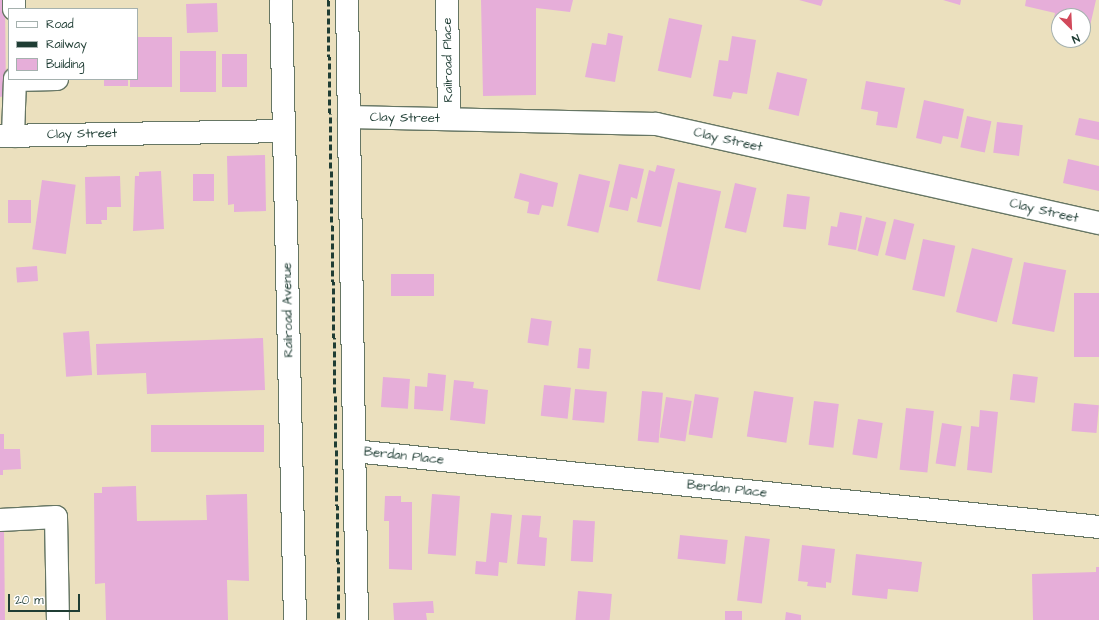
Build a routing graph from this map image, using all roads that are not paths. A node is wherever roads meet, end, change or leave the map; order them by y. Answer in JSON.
{"nodes":[{"id":1,"x":281,"y":0,"type":"edge"},
{"id":2,"x":347,"y":0,"type":"edge"},
{"id":3,"x":447,"y":0,"type":"edge"},
{"id":4,"x":15,"y":80,"type":"edge"},
{"id":5,"x":349,"y":117,"type":"junction"},
{"id":6,"x":449,"y":119,"type":"junction"},
{"id":7,"x":284,"y":131,"type":"junction"},
{"id":8,"x":6,"y":136,"type":"edge"},
{"id":9,"x":1099,"y":223,"type":"edge"},
{"id":10,"x":354,"y":451,"type":"junction"},
{"id":11,"x":0,"y":520,"type":"edge"},
{"id":12,"x":1099,"y":528,"type":"edge"},
{"id":13,"x":58,"y":620,"type":"edge"},
{"id":14,"x":295,"y":620,"type":"edge"},
{"id":15,"x":357,"y":620,"type":"edge"}],
"edges":[{"from":1,"to":7,"type":"street","name":"Railroad Avenue"},
{"from":2,"to":5,"type":"street"},
{"from":3,"to":6,"type":"street","name":"Railroad Place"},
{"from":4,"to":8,"type":"street"},
{"from":5,"to":6,"type":"street","name":"Clay Street"},
{"from":5,"to":10,"type":"street"},
{"from":6,"to":9,"type":"street","name":"Clay Street"},
{"from":7,"to":8,"type":"street","name":"Clay Street"},
{"from":7,"to":14,"type":"street","name":"Railroad Avenue"},
{"from":10,"to":12,"type":"street","name":"Berdan Place"},
{"from":10,"to":15,"type":"street"},
{"from":11,"to":13,"type":"street"}]}
